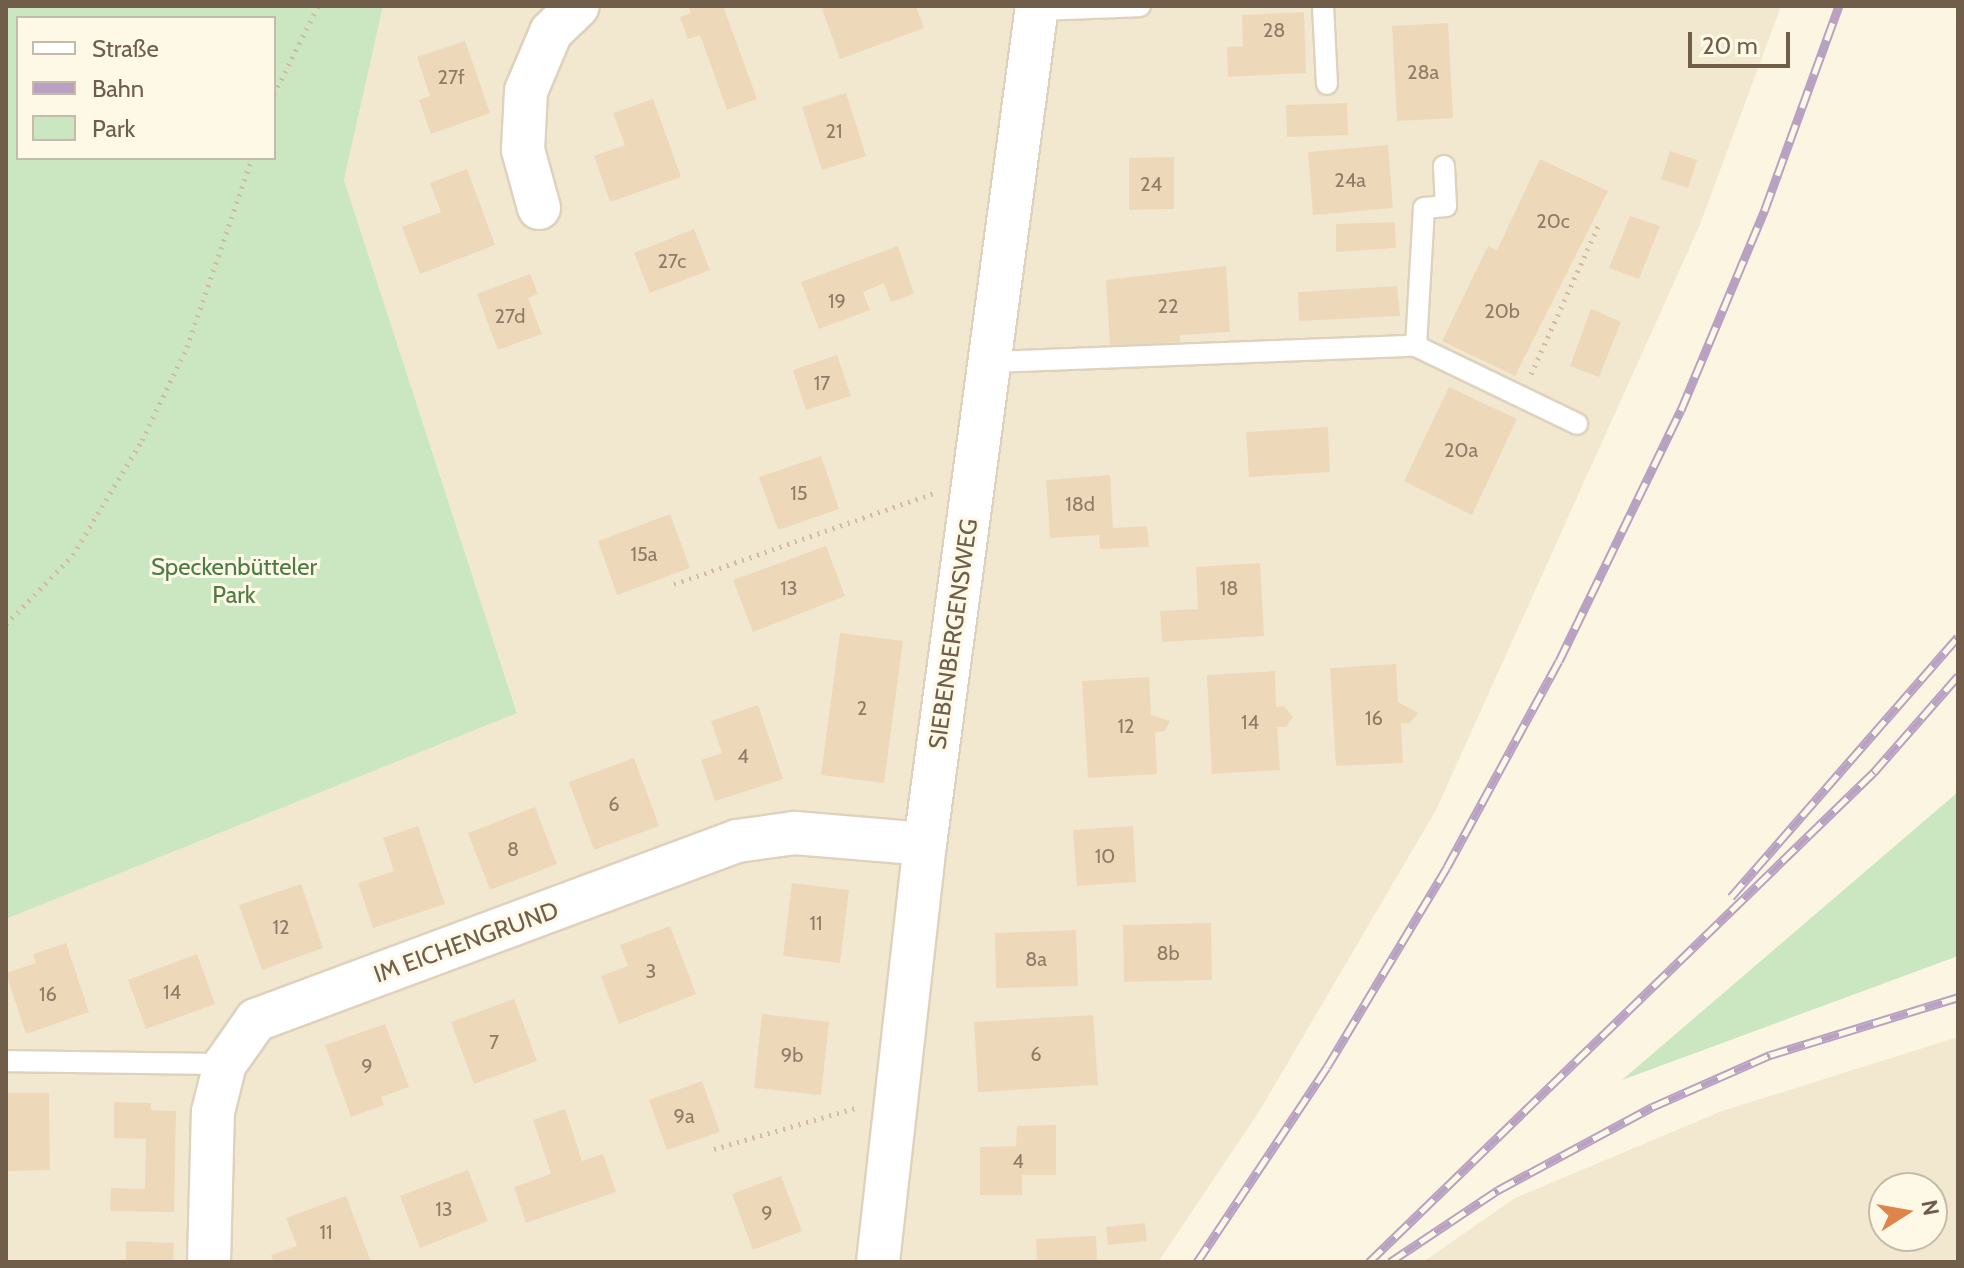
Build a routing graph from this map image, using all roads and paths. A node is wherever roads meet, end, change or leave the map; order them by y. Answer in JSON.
{"nodes":[{"id":1,"x":318,"y":6,"type":"edge"},
{"id":2,"x":578,"y":6,"type":"edge"},
{"id":3,"x":1140,"y":6,"type":"edge"},
{"id":4,"x":1323,"y":6,"type":"edge"},
{"id":5,"x":1037,"y":8,"type":"edge"},
{"id":6,"x":1327,"y":84,"type":"dead end"},
{"id":7,"x":276,"y":90,"type":"edge"},
{"id":8,"x":251,"y":160,"type":"edge"},
{"id":9,"x":1444,"y":166,"type":"dead end"},
{"id":10,"x":539,"y":208,"type":"dead end"},
{"id":11,"x":1600,"y":222,"type":"dead end"},
{"id":12,"x":1416,"y":346,"type":"junction"},
{"id":13,"x":990,"y":362,"type":"junction"},
{"id":14,"x":1521,"y":397,"type":"junction"},
{"id":15,"x":1577,"y":424,"type":"dead end"},
{"id":16,"x":974,"y":479,"type":"junction"},
{"id":17,"x":674,"y":584,"type":"dead end"},
{"id":18,"x":6,"y":624,"type":"edge"},
{"id":19,"x":925,"y":844,"type":"junction"},
{"id":20,"x":6,"y":1061,"type":"edge"},
{"id":21,"x":225,"y":1064,"type":"junction"},
{"id":22,"x":897,"y":1096,"type":"junction"},
{"id":23,"x":714,"y":1149,"type":"dead end"},
{"id":24,"x":209,"y":1262,"type":"edge"},
{"id":25,"x":878,"y":1262,"type":"edge"}],
"edges":[{"from":1,"to":7,"type":"path"},
{"from":2,"to":10,"type":"street"},
{"from":3,"to":5,"type":"lane"},
{"from":4,"to":6,"type":"lane"},
{"from":5,"to":13,"type":"street","name":"SIEBENBERGENSWEG"},
{"from":8,"to":18,"type":"path"},
{"from":9,"to":12,"type":"lane"},
{"from":11,"to":14,"type":"path"},
{"from":12,"to":13,"type":"lane"},
{"from":12,"to":14,"type":"lane"},
{"from":13,"to":16,"type":"street","name":"SIEBENBERGENSWEG"},
{"from":14,"to":15,"type":"lane"},
{"from":16,"to":17,"type":"path"},
{"from":16,"to":19,"type":"street","name":"SIEBENBERGENSWEG"},
{"from":19,"to":21,"type":"street","name":"IM EICHENGRUND"},
{"from":19,"to":22,"type":"street","name":"SIEBENBERGENSWEG"},
{"from":20,"to":21,"type":"lane"},
{"from":21,"to":24,"type":"street","name":"IM EICHENGRUND"},
{"from":22,"to":23,"type":"path"},
{"from":22,"to":25,"type":"street","name":"SIEBENBERGENSWEG"}]}
